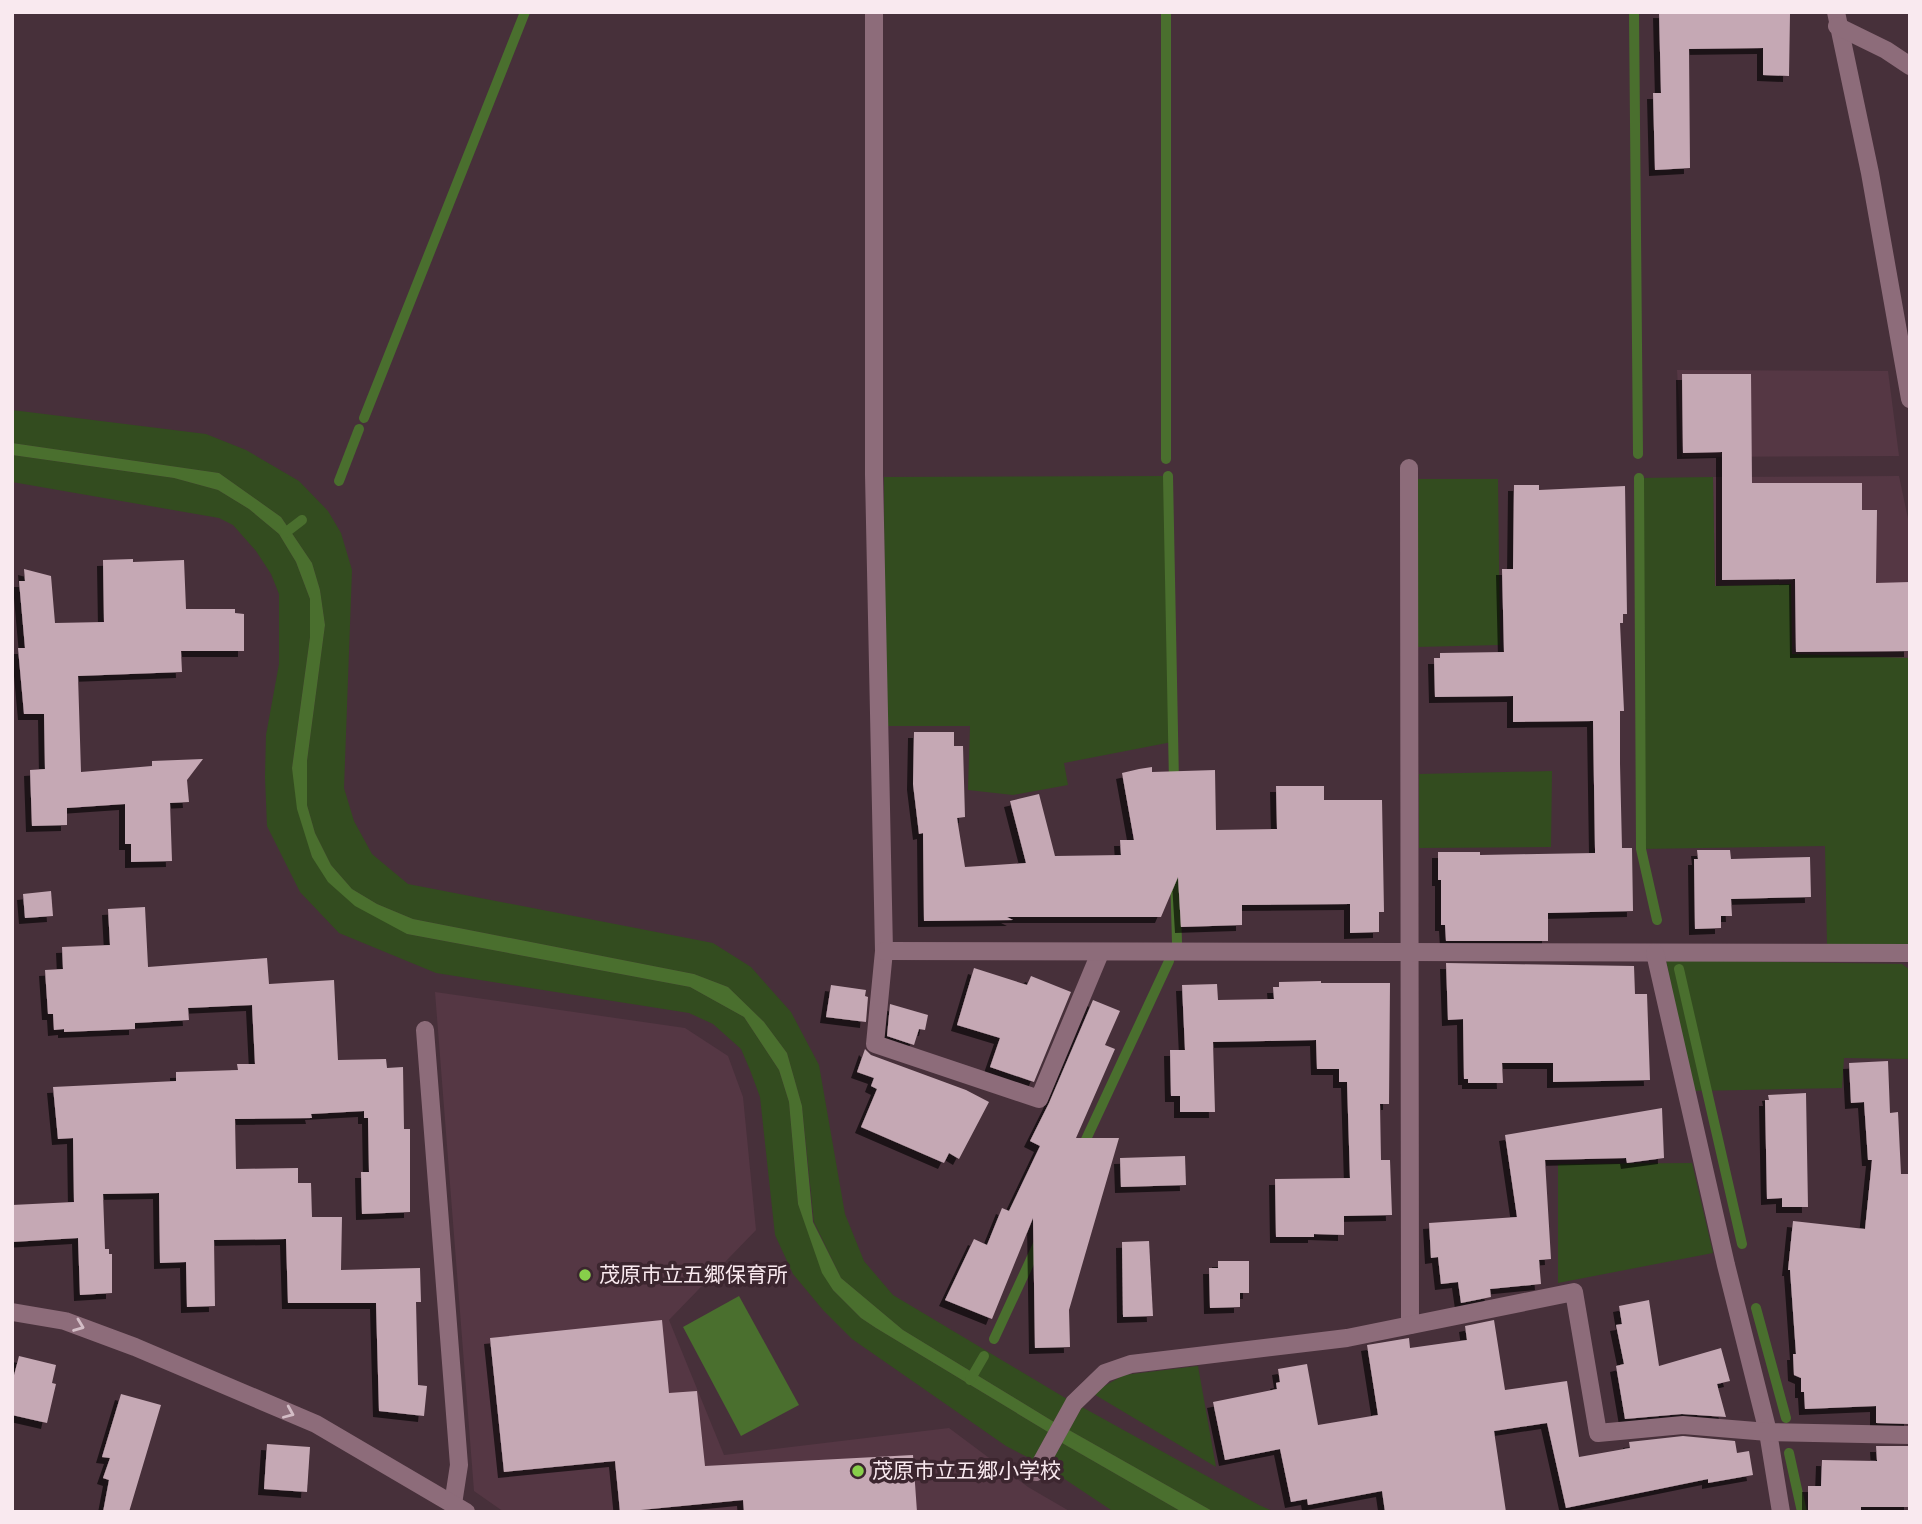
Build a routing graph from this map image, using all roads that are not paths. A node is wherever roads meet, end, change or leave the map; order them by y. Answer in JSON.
{"nodes":[{"id":1,"x":874,"y":12,"type":"edge"},
{"id":2,"x":1837,"y":19,"type":"edge"},
{"id":3,"x":1910,"y":66,"type":"edge"},
{"id":4,"x":1910,"y":399,"type":"edge"},
{"id":5,"x":1409,"y":468,"type":"dead end"},
{"id":6,"x":884,"y":951,"type":"junction"},
{"id":7,"x":1409,"y":951,"type":"junction"},
{"id":8,"x":1100,"y":953,"type":"junction"},
{"id":9,"x":1655,"y":953,"type":"junction"},
{"id":10,"x":1910,"y":953,"type":"edge"},
{"id":11,"x":425,"y":1030,"type":"dead end"},
{"id":12,"x":12,"y":1312,"type":"edge"},
{"id":13,"x":1410,"y":1325,"type":"junction"},
{"id":14,"x":1768,"y":1432,"type":"junction"},
{"id":15,"x":1910,"y":1436,"type":"edge"},
{"id":16,"x":1038,"y":1468,"type":"dead end"},
{"id":17,"x":460,"y":1508,"type":"edge"},
{"id":18,"x":1781,"y":1512,"type":"edge"}],
"edges":[{"from":1,"to":6,"type":"street"},
{"from":2,"to":3,"type":"street"},
{"from":2,"to":4,"type":"street"},
{"from":5,"to":7,"type":"street"},
{"from":6,"to":8,"type":"street"},
{"from":6,"to":8,"type":"street"},
{"from":7,"to":8,"type":"street"},
{"from":7,"to":9,"type":"street"},
{"from":7,"to":13,"type":"street"},
{"from":9,"to":10,"type":"street"},
{"from":9,"to":14,"type":"street"},
{"from":11,"to":17,"type":"street"},
{"from":12,"to":17,"type":"street","one_way":true},
{"from":13,"to":14,"type":"street"},
{"from":13,"to":16,"type":"street"},
{"from":14,"to":15,"type":"street"},
{"from":14,"to":18,"type":"street"}]}
